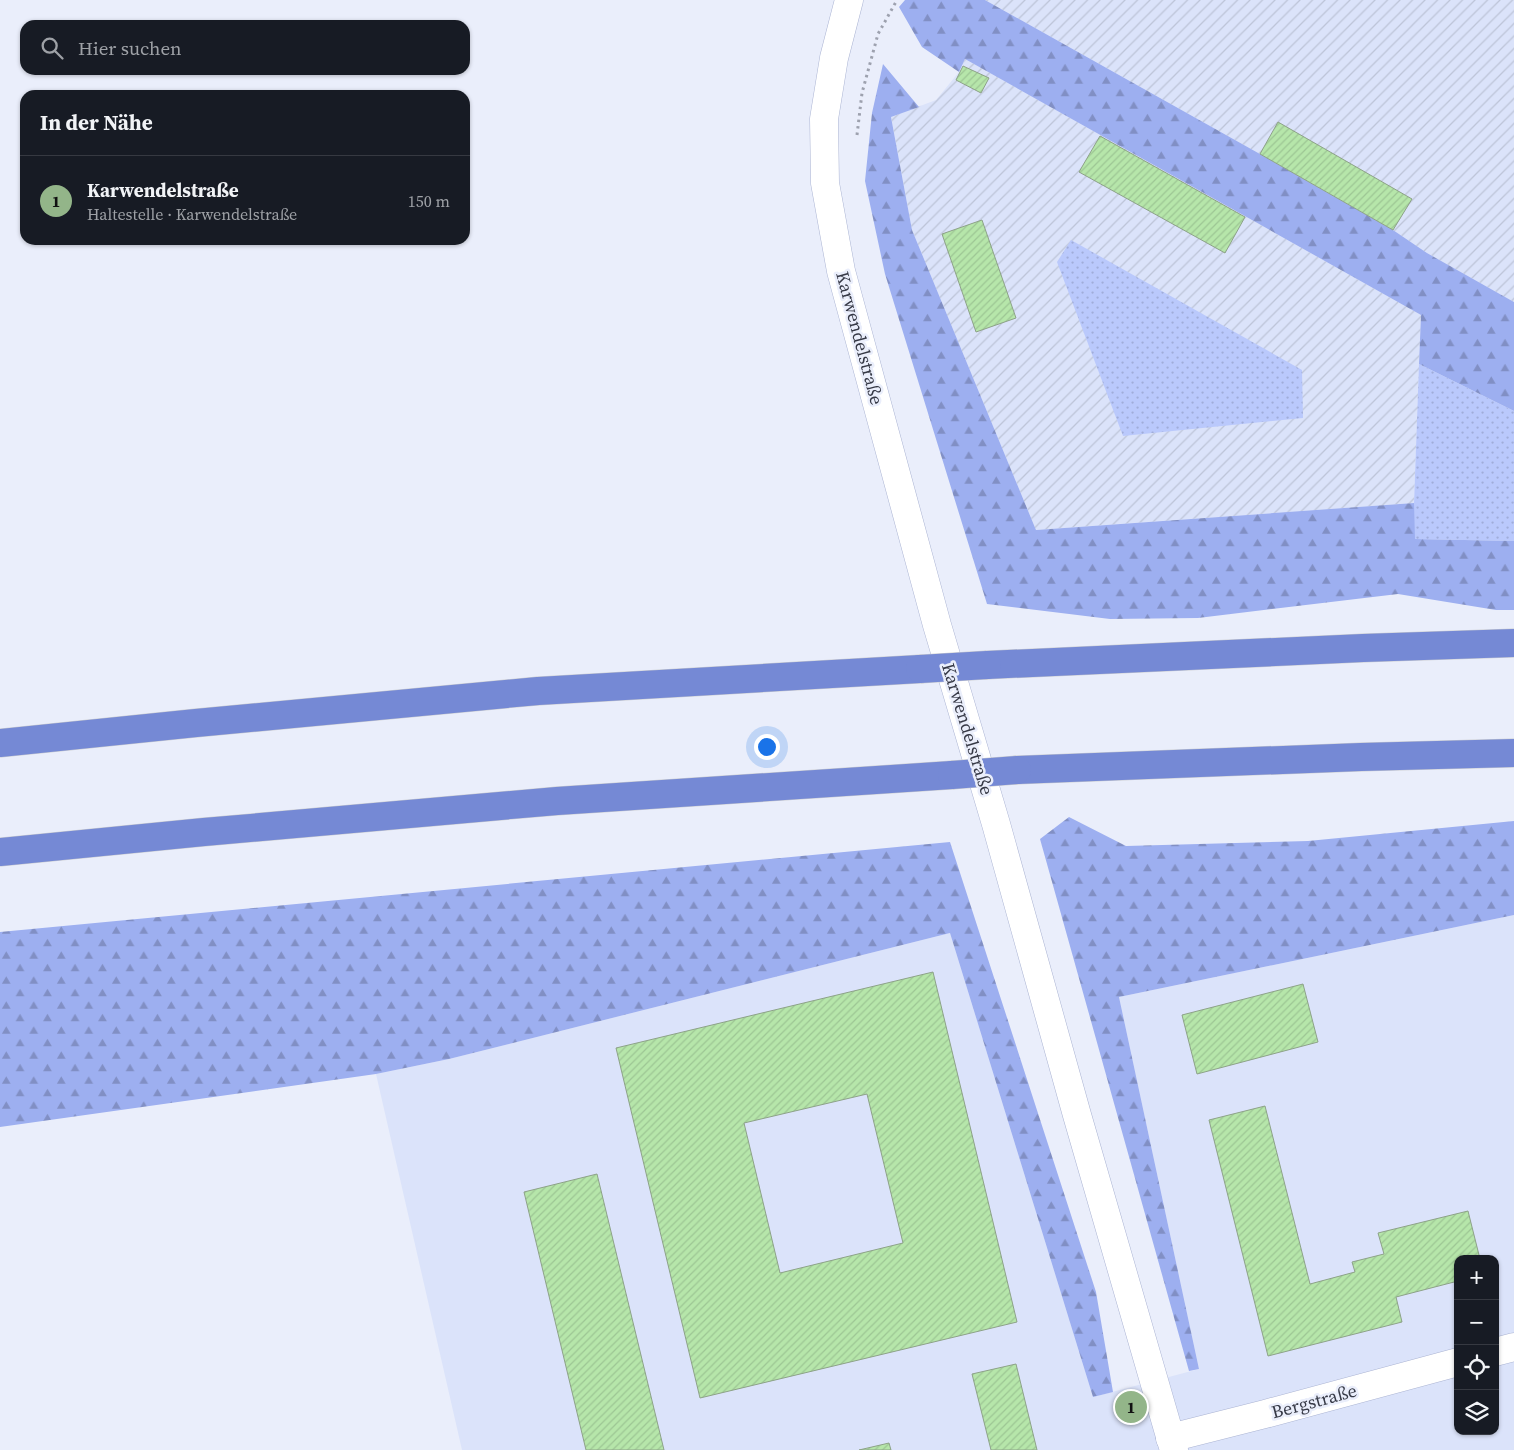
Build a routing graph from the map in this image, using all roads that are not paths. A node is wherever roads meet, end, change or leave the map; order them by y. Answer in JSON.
{"nodes":[{"id":1,"x":849,"y":0,"type":"edge"},
{"id":2,"x":1514,"y":644,"type":"edge"},
{"id":3,"x":0,"y":744,"type":"edge"},
{"id":4,"x":1514,"y":753,"type":"edge"},
{"id":5,"x":0,"y":852,"type":"edge"},
{"id":6,"x":1514,"y":1347,"type":"edge"},
{"id":7,"x":1499,"y":1351,"type":"edge"},
{"id":8,"x":1454,"y":1363,"type":"edge"},
{"id":9,"x":1172,"y":1444,"type":"edge"}],
"edges":[{"from":1,"to":9,"type":"street","name":"Karwendelstraße"},
{"from":2,"to":3,"type":"highway","bridge":true},
{"from":4,"to":5,"type":"highway","bridge":true},
{"from":6,"to":7,"type":"street"},
{"from":8,"to":9,"type":"street","name":"Bergstraße"}]}
